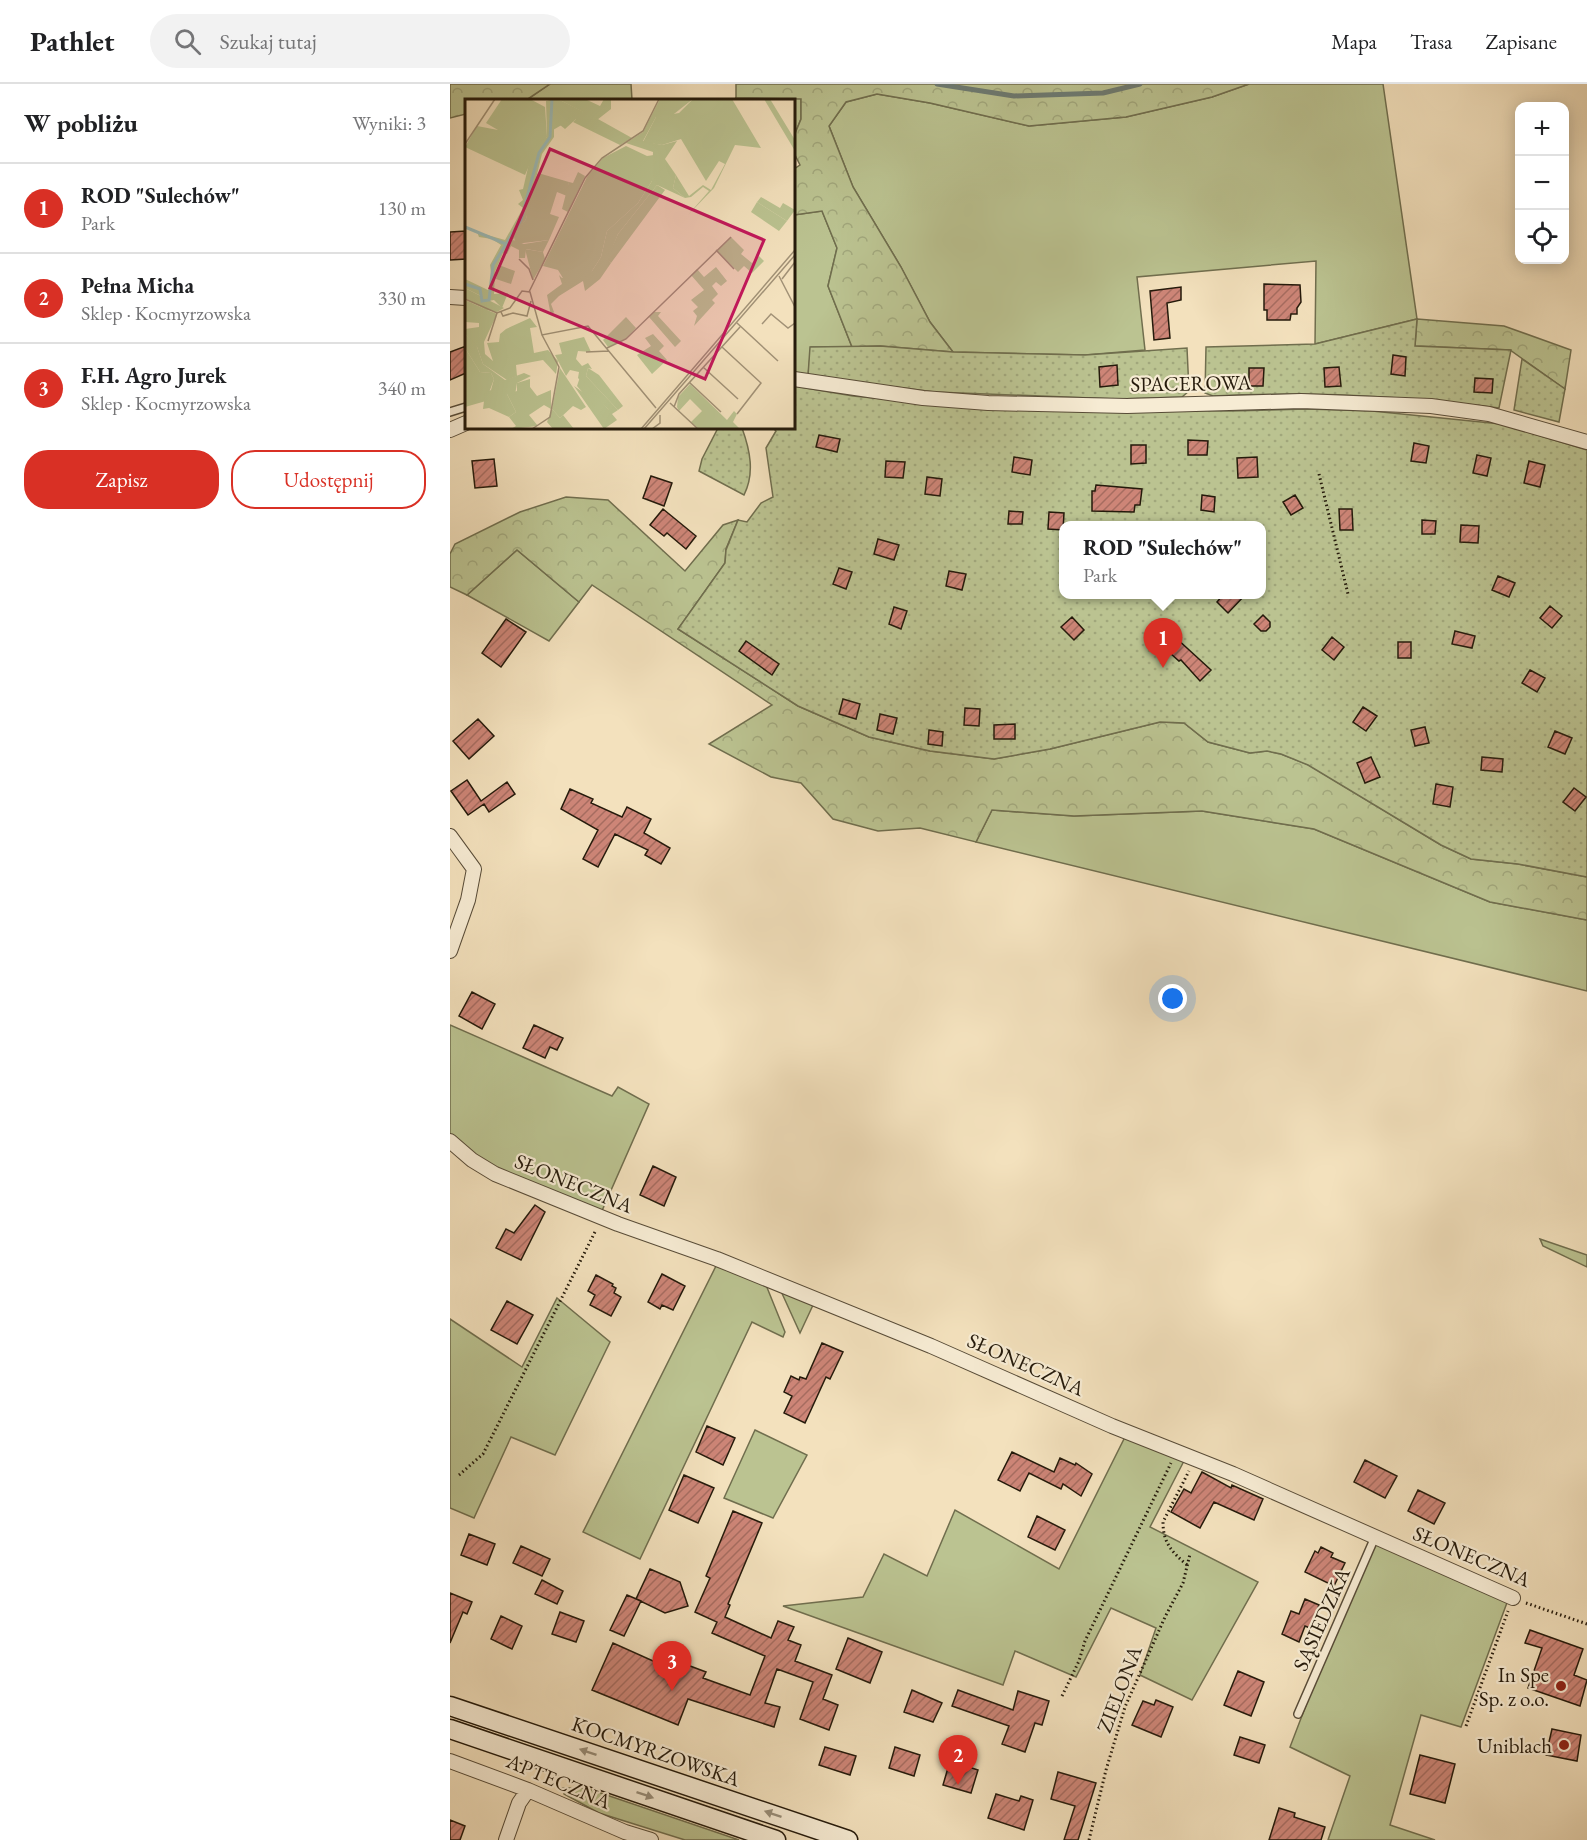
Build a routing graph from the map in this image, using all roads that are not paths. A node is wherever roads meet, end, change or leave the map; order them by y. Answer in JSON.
{"nodes":[{"id":1,"x":450,"y":297,"type":"edge"},
{"id":2,"x":465,"y":298,"type":"edge"},
{"id":3,"x":795,"y":379,"type":"edge"},
{"id":4,"x":465,"y":407,"type":"edge"},
{"id":5,"x":450,"y":412,"type":"edge"},
{"id":6,"x":465,"y":423,"type":"edge"},
{"id":7,"x":450,"y":430,"type":"edge"},
{"id":8,"x":1587,"y":442,"type":"edge"},
{"id":9,"x":450,"y":836,"type":"edge"},
{"id":10,"x":450,"y":951,"type":"edge"},
{"id":11,"x":450,"y":1141,"type":"edge"},
{"id":12,"x":1375,"y":1537,"type":"junction"},
{"id":13,"x":1513,"y":1598,"type":"road end"},
{"id":14,"x":450,"y":1706,"type":"edge"},
{"id":15,"x":1298,"y":1714,"type":"dead end"},
{"id":16,"x":450,"y":1729,"type":"edge"},
{"id":17,"x":450,"y":1761,"type":"edge"},
{"id":18,"x":528,"y":1790,"type":"junction"},
{"id":19,"x":506,"y":1840,"type":"edge"},
{"id":20,"x":651,"y":1840,"type":"edge"},
{"id":21,"x":777,"y":1840,"type":"edge"},
{"id":22,"x":848,"y":1840,"type":"edge"}],
"edges":[{"from":1,"to":2,"type":"street"},
{"from":3,"to":8,"type":"street","name":"SPACEROWA"},
{"from":4,"to":5,"type":"lane"},
{"from":6,"to":7,"type":"street"},
{"from":9,"to":10,"type":"street"},
{"from":11,"to":12,"type":"street","name":"SŁONECZNA"},
{"from":12,"to":13,"type":"street","name":"SŁONECZNA"},
{"from":12,"to":15,"type":"lane","name":"SĄSIEDZKA"},
{"from":22,"to":14,"type":"main road","name":"KOCMYRZOWSKA","one_way":true},
{"from":16,"to":21,"type":"main road","one_way":true},
{"from":17,"to":18,"type":"street","name":"APTECZNA"},
{"from":18,"to":19,"type":"street"},
{"from":18,"to":20,"type":"street","name":"APTECZNA"}]}
